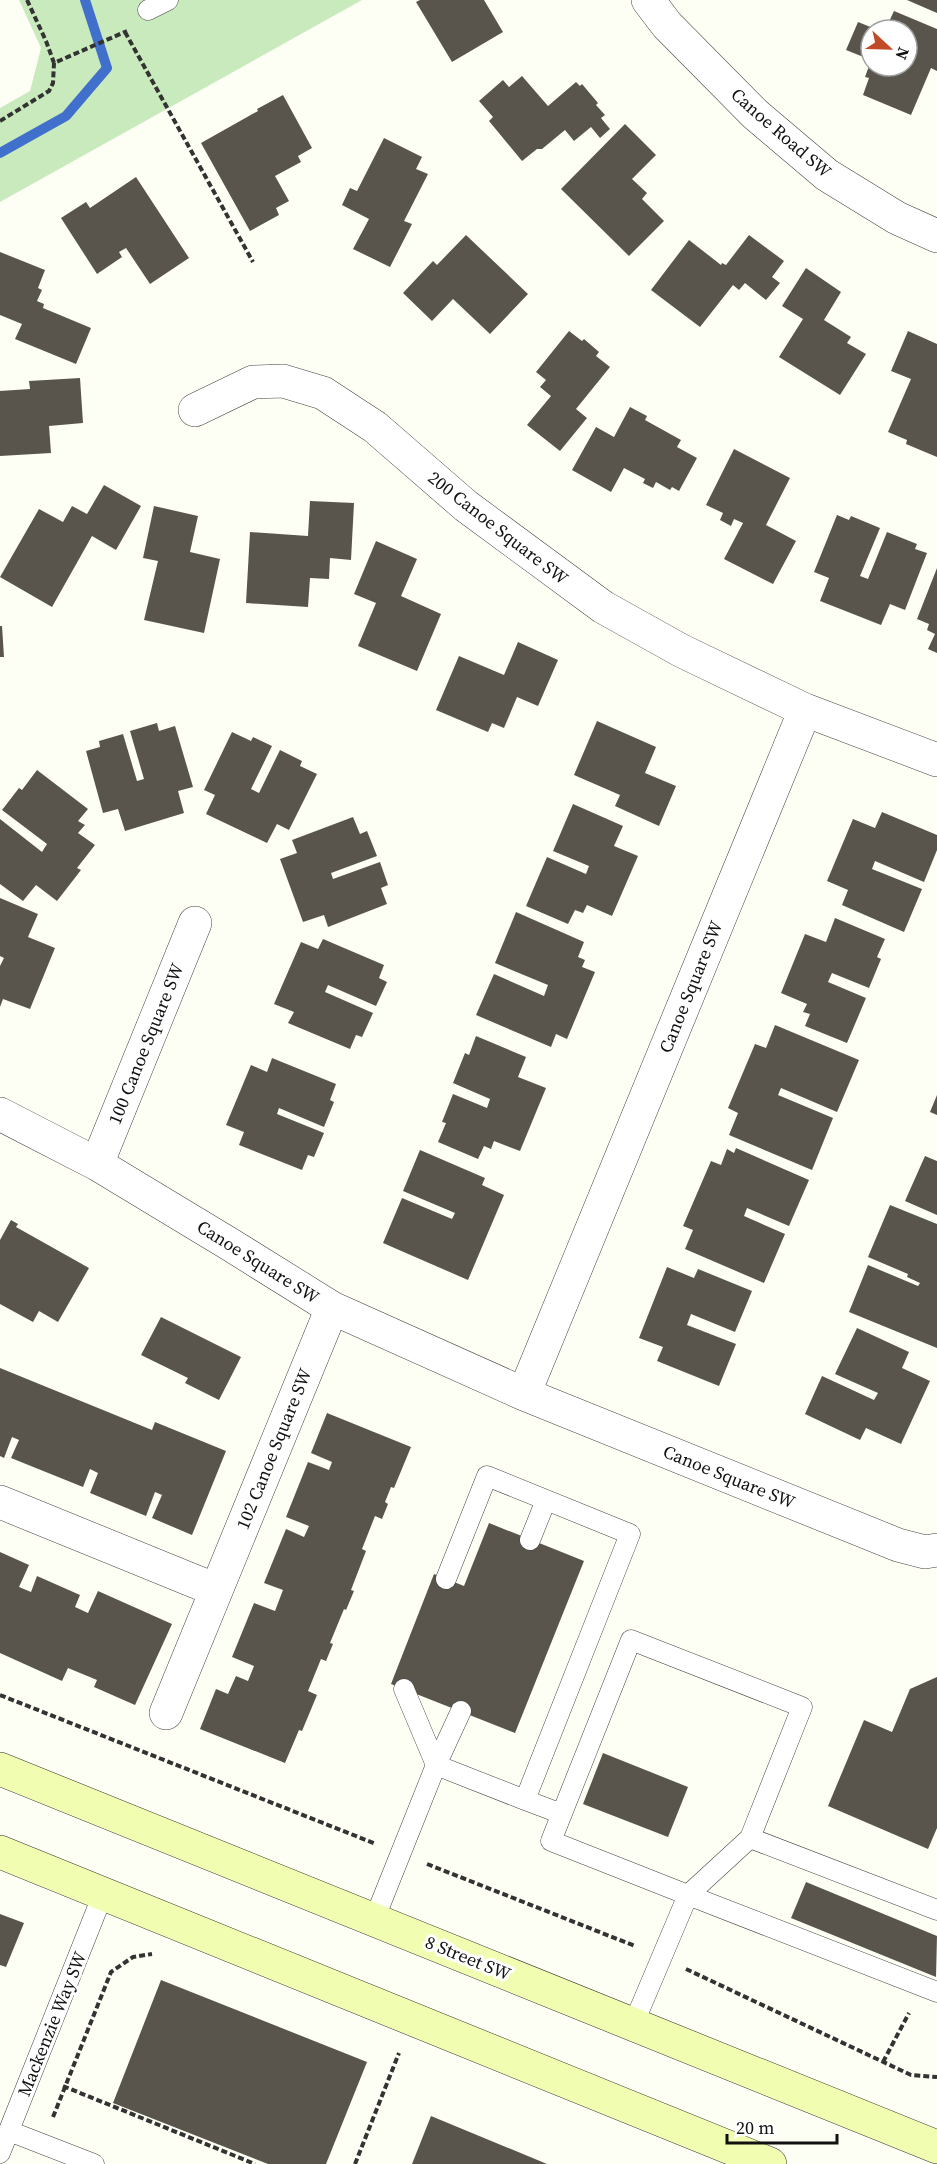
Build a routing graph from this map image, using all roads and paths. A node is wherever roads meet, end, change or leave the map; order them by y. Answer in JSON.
{"nodes":[{"id":1,"x":27,"y":0,"type":"edge"},
{"id":2,"x":168,"y":0,"type":"edge"},
{"id":3,"x":648,"y":0,"type":"edge"},
{"id":4,"x":148,"y":10,"type":"dead end"},
{"id":5,"x":125,"y":32,"type":"dead end"},
{"id":6,"x":112,"y":38,"type":"dead end"},
{"id":7,"x":54,"y":63,"type":"junction"},
{"id":8,"x":0,"y":121,"type":"edge"},
{"id":9,"x":937,"y":236,"type":"edge"},
{"id":10,"x":253,"y":262,"type":"dead end"},
{"id":11,"x":195,"y":410,"type":"dead end"},
{"id":12,"x":805,"y":710,"type":"junction"},
{"id":13,"x":937,"y":760,"type":"edge"},
{"id":14,"x":195,"y":923,"type":"dead end"},
{"id":15,"x":0,"y":1114,"type":"edge"},
{"id":16,"x":97,"y":1164,"type":"junction"},
{"id":17,"x":332,"y":1308,"type":"junction"},
{"id":18,"x":524,"y":1394,"type":"junction"},
{"id":19,"x":546,"y":1500,"type":"junction"},
{"id":20,"x":0,"y":1502,"type":"edge"},
{"id":21,"x":530,"y":1540,"type":"dead end"},
{"id":22,"x":937,"y":1550,"type":"edge"},
{"id":23,"x":446,"y":1579,"type":"dead end"},
{"id":24,"x":216,"y":1590,"type":"junction"},
{"id":25,"x":404,"y":1689,"type":"dead end"},
{"id":26,"x":0,"y":1695,"type":"edge"},
{"id":27,"x":461,"y":1711,"type":"dead end"},
{"id":28,"x":166,"y":1713,"type":"dead end"},
{"id":29,"x":436,"y":1765,"type":"junction"},
{"id":30,"x":0,"y":1769,"type":"edge"},
{"id":31,"x":525,"y":1800,"type":"junction"},
{"id":32,"x":562,"y":1814,"type":"junction"},
{"id":33,"x":750,"y":1838,"type":"junction"},
{"id":34,"x":0,"y":1852,"type":"edge"},
{"id":35,"x":401,"y":1854,"type":"junction"},
{"id":36,"x":103,"y":1894,"type":"junction"},
{"id":37,"x":688,"y":1895,"type":"junction"},
{"id":38,"x":937,"y":1910,"type":"edge"},
{"id":39,"x":375,"y":1920,"type":"junction"},
{"id":40,"x":156,"y":1953,"type":"dead end"},
{"id":41,"x":661,"y":1958,"type":"junction"},
{"id":42,"x":930,"y":1989,"type":"edge"},
{"id":43,"x":633,"y":2025,"type":"junction"},
{"id":44,"x":402,"y":2046,"type":"dead end"},
{"id":45,"x":883,"y":2062,"type":"junction"},
{"id":46,"x":32,"y":2074,"type":"junction"},
{"id":47,"x":937,"y":2077,"type":"edge"},
{"id":48,"x":777,"y":2083,"type":"junction"},
{"id":49,"x":65,"y":2087,"type":"junction"},
{"id":50,"x":937,"y":2122,"type":"edge"},
{"id":51,"x":9,"y":2130,"type":"junction"},
{"id":52,"x":43,"y":2144,"type":"junction"},
{"id":53,"x":937,"y":2147,"type":"edge"},
{"id":54,"x":0,"y":2153,"type":"edge"},
{"id":55,"x":82,"y":2162,"type":"edge"},
{"id":56,"x":255,"y":2164,"type":"edge"},
{"id":57,"x":355,"y":2164,"type":"edge"},
{"id":58,"x":770,"y":2164,"type":"edge"}],
"edges":[{"from":1,"to":7,"type":"path"},
{"from":2,"to":4,"type":"lane"},
{"from":3,"to":9,"type":"street","name":"Canoe Road SW"},
{"from":5,"to":10,"type":"path"},
{"from":6,"to":7,"type":"path"},
{"from":7,"to":8,"type":"path"},
{"from":11,"to":12,"type":"street","name":"200 Canoe Square SW"},
{"from":12,"to":13,"type":"street"},
{"from":12,"to":18,"type":"street","name":"Canoe Square SW"},
{"from":14,"to":16,"type":"street","name":"100 Canoe Square SW"},
{"from":15,"to":16,"type":"street","name":"Canoe Square SW"},
{"from":16,"to":17,"type":"street","name":"Canoe Square SW"},
{"from":17,"to":18,"type":"street","name":"Canoe Square SW"},
{"from":17,"to":24,"type":"street","name":"102 Canoe Square SW"},
{"from":18,"to":22,"type":"street","name":"Canoe Square SW"},
{"from":19,"to":21,"type":"lane"},
{"from":19,"to":23,"type":"lane"},
{"from":19,"to":31,"type":"lane"},
{"from":20,"to":24,"type":"street"},
{"from":24,"to":28,"type":"street","name":"102 Canoe Square SW"},
{"from":25,"to":29,"type":"lane"},
{"from":26,"to":35,"type":"path"},
{"from":27,"to":29,"type":"lane"},
{"from":29,"to":31,"type":"lane"},
{"from":29,"to":35,"type":"lane"},
{"from":30,"to":39,"type":"main road","name":"8 Street SW"},
{"from":31,"to":32,"type":"lane"},
{"from":32,"to":33,"type":"lane"},
{"from":32,"to":37,"type":"lane"},
{"from":33,"to":37,"type":"lane"},
{"from":33,"to":38,"type":"lane"},
{"from":34,"to":36,"type":"main road"},
{"from":35,"to":39,"type":"lane"},
{"from":35,"to":41,"type":"path"},
{"from":36,"to":46,"type":"lane","name":"Mackenzie Way SW"},
{"from":36,"to":58,"type":"main road"},
{"from":37,"to":41,"type":"lane"},
{"from":37,"to":42,"type":"lane"},
{"from":39,"to":43,"type":"main road","name":"8 Street SW"},
{"from":40,"to":49,"type":"path"},
{"from":41,"to":43,"type":"lane"},
{"from":41,"to":45,"type":"path"},
{"from":42,"to":45,"type":"path"},
{"from":43,"to":48,"type":"main road","name":"8 Street SW"},
{"from":44,"to":57,"type":"path"},
{"from":45,"to":47,"type":"path"},
{"from":46,"to":49,"type":"path"},
{"from":46,"to":51,"type":"lane","name":"Mackenzie Way SW"},
{"from":48,"to":50,"type":"main road"},
{"from":48,"to":53,"type":"main road","name":"8 Street SW"},
{"from":49,"to":52,"type":"path"},
{"from":49,"to":56,"type":"path"},
{"from":51,"to":52,"type":"lane"},
{"from":51,"to":54,"type":"lane","name":"Mackenzie Way SW"},
{"from":52,"to":55,"type":"lane"}]}
